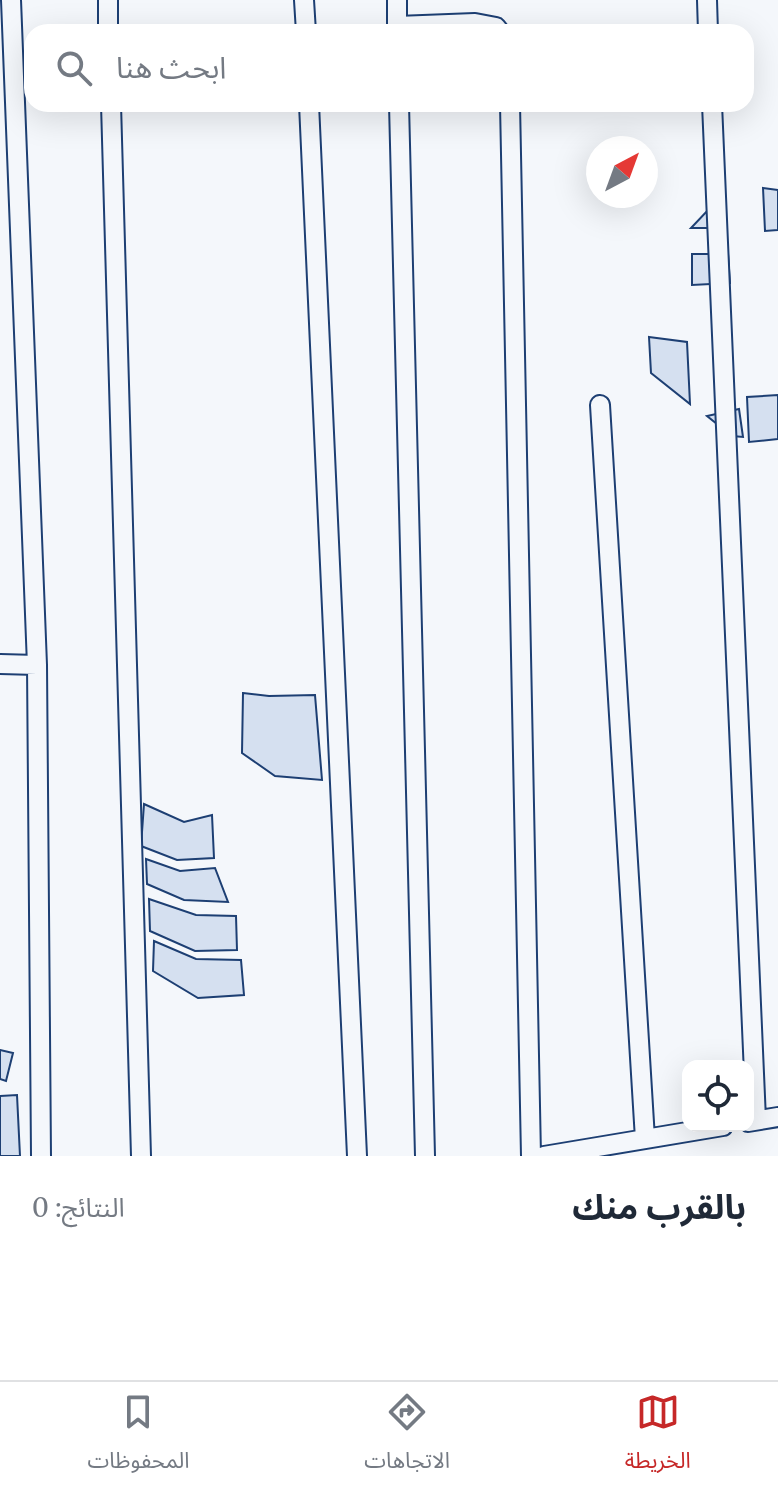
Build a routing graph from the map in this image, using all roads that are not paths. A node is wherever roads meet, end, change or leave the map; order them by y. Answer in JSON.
{"nodes":[{"id":1,"x":11,"y":0,"type":"edge"},
{"id":2,"x":108,"y":0,"type":"edge"},
{"id":3,"x":304,"y":0,"type":"edge"},
{"id":4,"x":397,"y":0,"type":"edge"},
{"id":5,"x":707,"y":0,"type":"edge"},
{"id":6,"x":108,"y":24,"type":"edge"},
{"id":7,"x":306,"y":24,"type":"edge"},
{"id":8,"x":397,"y":24,"type":"edge"},
{"id":9,"x":708,"y":24,"type":"edge"},
{"id":10,"x":111,"y":112,"type":"edge"},
{"id":11,"x":309,"y":112,"type":"edge"},
{"id":12,"x":399,"y":112,"type":"edge"},
{"id":13,"x":510,"y":112,"type":"edge"},
{"id":14,"x":712,"y":112,"type":"edge"},
{"id":15,"x":600,"y":405,"type":"dead end"},
{"id":16,"x":0,"y":664,"type":"edge"},
{"id":17,"x":37,"y":665,"type":"junction"},
{"id":18,"x":750,"y":1060,"type":"edge"},
{"id":19,"x":778,"y":1117,"type":"edge"},
{"id":20,"x":754,"y":1121,"type":"edge"},
{"id":21,"x":697,"y":1132,"type":"edge"},
{"id":22,"x":636,"y":1146,"type":"edge"},
{"id":23,"x":41,"y":1156,"type":"edge"},
{"id":24,"x":141,"y":1156,"type":"edge"},
{"id":25,"x":357,"y":1156,"type":"edge"},
{"id":26,"x":425,"y":1156,"type":"edge"},
{"id":27,"x":531,"y":1156,"type":"edge"},
{"id":28,"x":544,"y":1156,"type":"edge"}],
"edges":[{"from":1,"to":17,"type":"street"},
{"from":2,"to":6,"type":"street"},
{"from":3,"to":7,"type":"street"},
{"from":4,"to":8,"type":"street"},
{"from":5,"to":9,"type":"street"},
{"from":10,"to":24,"type":"street"},
{"from":11,"to":25,"type":"street"},
{"from":12,"to":26,"type":"street"},
{"from":13,"to":27,"type":"street"},
{"from":14,"to":18,"type":"street"},
{"from":15,"to":22,"type":"street"},
{"from":16,"to":17,"type":"street"},
{"from":17,"to":23,"type":"street"},
{"from":19,"to":20,"type":"street"},
{"from":21,"to":22,"type":"street"},
{"from":22,"to":28,"type":"street"}]}
